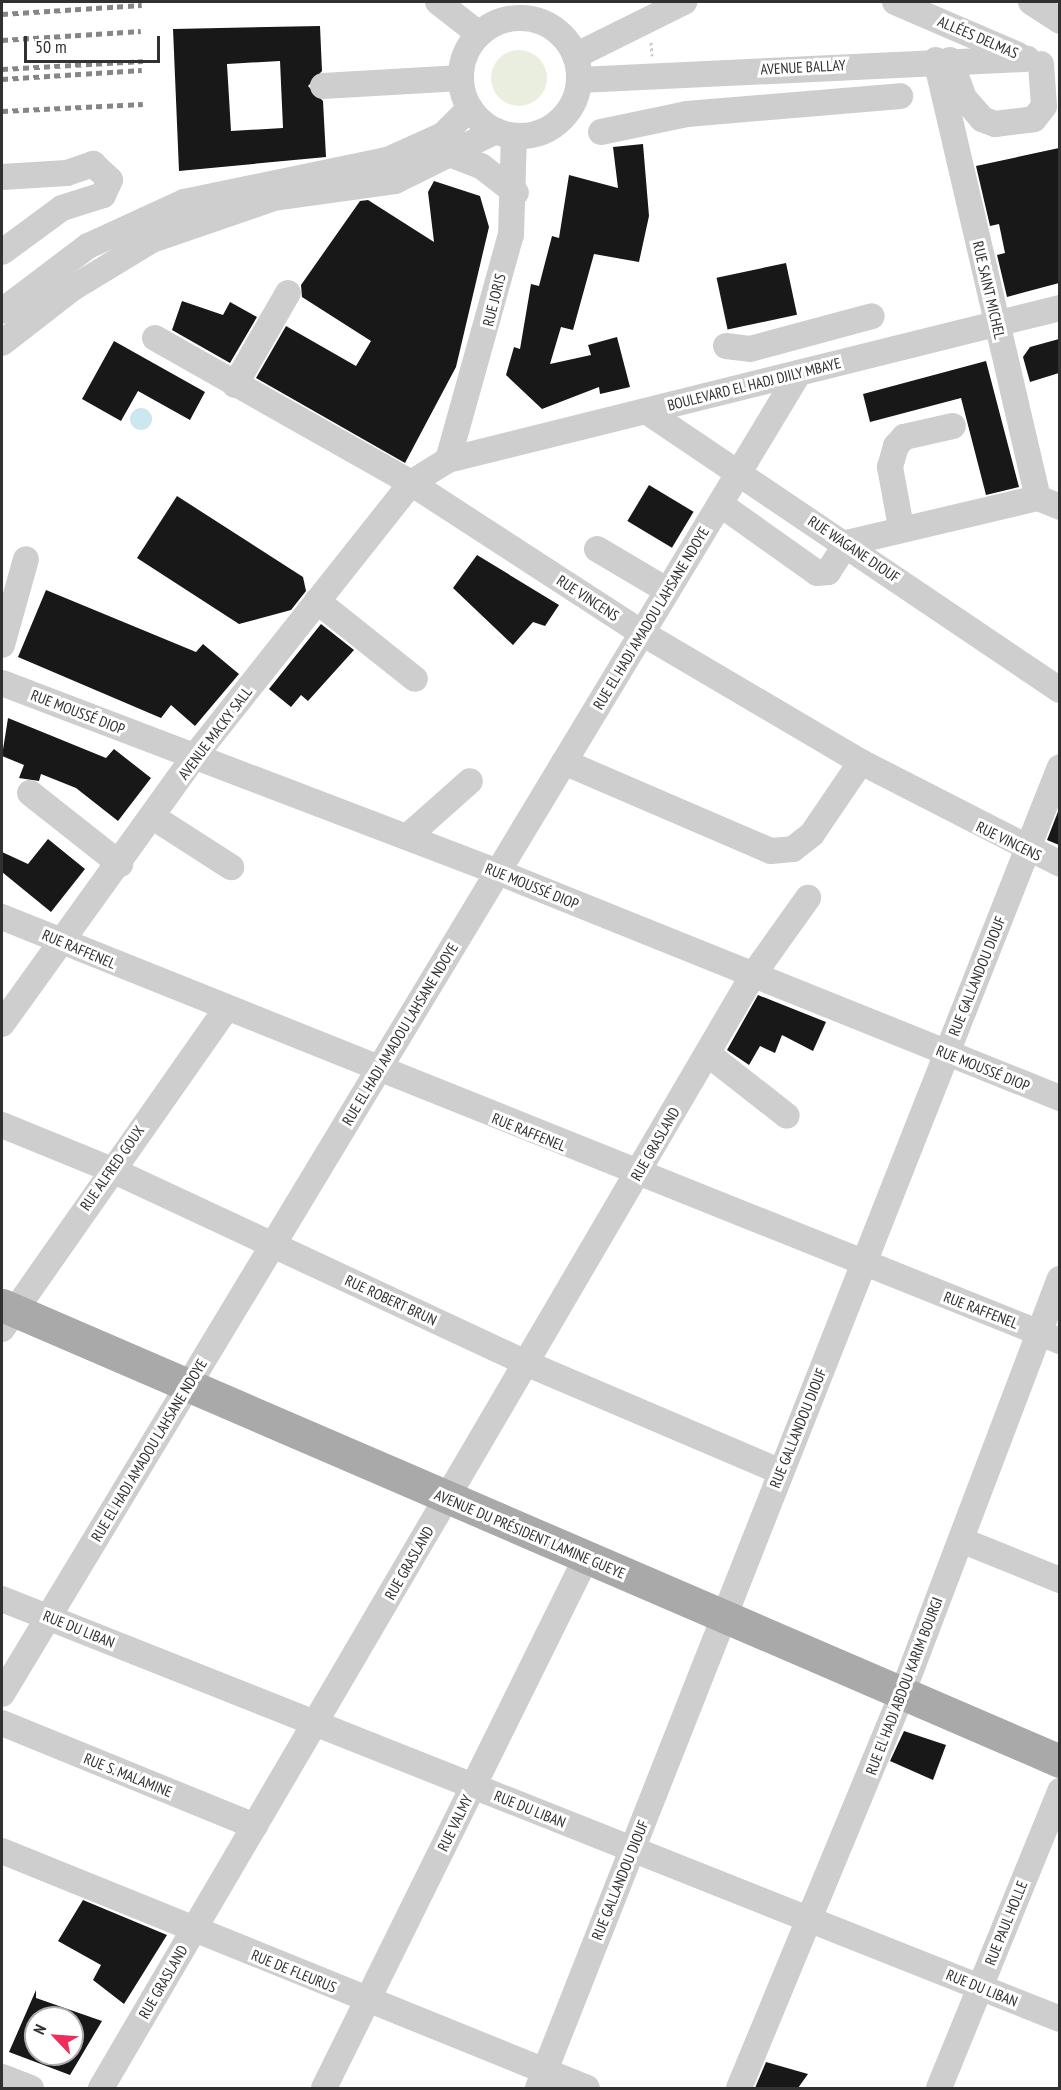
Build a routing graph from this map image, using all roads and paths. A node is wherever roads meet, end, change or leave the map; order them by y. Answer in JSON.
{"nodes":[{"id":1,"x":438,"y":2,"type":"edge"},
{"id":2,"x":684,"y":2,"type":"edge"},
{"id":3,"x":895,"y":2,"type":"edge"},
{"id":4,"x":1037,"y":3,"type":"edge"},
{"id":5,"x":549,"y":13,"type":"edge"},
{"id":6,"x":1059,"y":21,"type":"edge"},
{"id":7,"x":479,"y":34,"type":"junction"},
{"id":8,"x":943,"y":60,"type":"junction"},
{"id":9,"x":1043,"y":64,"type":"edge"},
{"id":10,"x":577,"y":68,"type":"junction"},
{"id":11,"x":744,"y":71,"type":"junction"},
{"id":12,"x":684,"y":74,"type":"junction"},
{"id":13,"x":461,"y":78,"type":"junction"},
{"id":14,"x":323,"y":86,"type":"dead end"},
{"id":15,"x":900,"y":96,"type":"dead end"},
{"id":16,"x":470,"y":108,"type":"junction"},
{"id":17,"x":744,"y":109,"type":"junction"},
{"id":18,"x":687,"y":114,"type":"junction"},
{"id":19,"x":601,"y":132,"type":"dead end"},
{"id":20,"x":505,"y":133,"type":"junction"},
{"id":21,"x":452,"y":155,"type":"junction"},
{"id":22,"x":2,"y":177,"type":"edge"},
{"id":23,"x":516,"y":193,"type":"junction"},
{"id":24,"x":2,"y":252,"type":"edge"},
{"id":25,"x":288,"y":293,"type":"dead end"},
{"id":26,"x":1059,"y":308,"type":"edge"},
{"id":27,"x":2,"y":310,"type":"edge"},
{"id":28,"x":872,"y":316,"type":"dead end"},
{"id":29,"x":997,"y":324,"type":"junction"},
{"id":30,"x":813,"y":331,"type":"junction"},
{"id":31,"x":155,"y":338,"type":"dead end"},
{"id":32,"x":2,"y":343,"type":"edge"},
{"id":33,"x":726,"y":346,"type":"dead end"},
{"id":34,"x":811,"y":370,"type":"junction"},
{"id":35,"x":235,"y":385,"type":"junction"},
{"id":36,"x":646,"y":411,"type":"junction"},
{"id":37,"x":953,"y":426,"type":"dead end"},
{"id":38,"x":448,"y":460,"type":"junction"},
{"id":39,"x":739,"y":472,"type":"junction"},
{"id":40,"x":411,"y":483,"type":"junction"},
{"id":41,"x":1049,"y":502,"type":"edge"},
{"id":42,"x":720,"y":504,"type":"junction"},
{"id":43,"x":901,"y":527,"type":"junction"},
{"id":44,"x":847,"y":543,"type":"junction"},
{"id":45,"x":597,"y":549,"type":"dead end"},
{"id":46,"x":26,"y":559,"type":"dead end"},
{"id":47,"x":668,"y":591,"type":"junction"},
{"id":48,"x":317,"y":601,"type":"junction"},
{"id":49,"x":642,"y":633,"type":"junction"},
{"id":50,"x":2,"y":645,"type":"edge"},
{"id":51,"x":415,"y":678,"type":"dead end"},
{"id":52,"x":2,"y":683,"type":"edge"},
{"id":53,"x":1059,"y":690,"type":"edge"},
{"id":54,"x":194,"y":757,"type":"junction"},
{"id":55,"x":564,"y":762,"type":"junction"},
{"id":56,"x":861,"y":762,"type":"junction"},
{"id":57,"x":1059,"y":767,"type":"edge"},
{"id":58,"x":470,"y":781,"type":"dead end"},
{"id":59,"x":30,"y":793,"type":"dead end"},
{"id":60,"x":153,"y":817,"type":"junction"},
{"id":61,"x":407,"y":837,"type":"junction"},
{"id":62,"x":1026,"y":851,"type":"junction"},
{"id":63,"x":120,"y":864,"type":"junction"},
{"id":64,"x":1059,"y":864,"type":"edge"},
{"id":65,"x":231,"y":867,"type":"dead end"},
{"id":66,"x":498,"y":872,"type":"junction"},
{"id":67,"x":808,"y":898,"type":"dead end"},
{"id":68,"x":2,"y":917,"type":"edge"},
{"id":69,"x":65,"y":943,"type":"junction"},
{"id":70,"x":753,"y":975,"type":"junction"},
{"id":71,"x":225,"y":1010,"type":"junction"},
{"id":72,"x":2,"y":1024,"type":"edge"},
{"id":73,"x":946,"y":1053,"type":"junction"},
{"id":74,"x":708,"y":1054,"type":"junction"},
{"id":75,"x":377,"y":1072,"type":"junction"},
{"id":76,"x":1059,"y":1098,"type":"edge"},
{"id":77,"x":787,"y":1116,"type":"dead end"},
{"id":78,"x":2,"y":1125,"type":"edge"},
{"id":79,"x":110,"y":1169,"type":"junction"},
{"id":80,"x":637,"y":1175,"type":"junction"},
{"id":81,"x":273,"y":1245,"type":"junction"},
{"id":82,"x":863,"y":1264,"type":"junction"},
{"id":83,"x":1059,"y":1279,"type":"edge"},
{"id":84,"x":6,"y":1315,"type":"edge"},
{"id":85,"x":1049,"y":1336,"type":"edge"},
{"id":86,"x":528,"y":1364,"type":"junction"},
{"id":87,"x":187,"y":1388,"type":"junction"},
{"id":88,"x":781,"y":1472,"type":"junction"},
{"id":89,"x":447,"y":1499,"type":"junction"},
{"id":90,"x":961,"y":1540,"type":"junction"},
{"id":91,"x":586,"y":1558,"type":"junction"},
{"id":92,"x":1059,"y":1580,"type":"edge"},
{"id":93,"x":2,"y":1599,"type":"edge"},
{"id":94,"x":724,"y":1615,"type":"junction"},
{"id":95,"x":48,"y":1617,"type":"junction"},
{"id":96,"x":2,"y":1694,"type":"edge"},
{"id":97,"x":902,"y":1694,"type":"junction"},
{"id":98,"x":2,"y":1723,"type":"edge"},
{"id":99,"x":315,"y":1724,"type":"junction"},
{"id":100,"x":1059,"y":1761,"type":"edge"},
{"id":101,"x":473,"y":1786,"type":"junction"},
{"id":102,"x":1059,"y":1791,"type":"edge"},
{"id":103,"x":255,"y":1826,"type":"junction"},
{"id":104,"x":632,"y":1849,"type":"junction"},
{"id":105,"x":2,"y":1851,"type":"edge"},
{"id":106,"x":811,"y":1920,"type":"junction"},
{"id":107,"x":194,"y":1930,"type":"junction"},
{"id":108,"x":980,"y":1987,"type":"junction"},
{"id":109,"x":368,"y":2001,"type":"junction"},
{"id":110,"x":1059,"y":2019,"type":"edge"},
{"id":111,"x":2,"y":2077,"type":"edge"},
{"id":112,"x":541,"y":2080,"type":"edge"},
{"id":113,"x":31,"y":2088,"type":"edge"},
{"id":114,"x":101,"y":2088,"type":"edge"},
{"id":115,"x":324,"y":2088,"type":"edge"},
{"id":116,"x":587,"y":2088,"type":"edge"},
{"id":117,"x":739,"y":2088,"type":"edge"},
{"id":118,"x":939,"y":2088,"type":"edge"}],
"edges":[{"from":1,"to":7,"type":"street"},
{"from":2,"to":10,"type":"street"},
{"from":3,"to":9,"type":"street","name":"ALLÉES DELMAS"},
{"from":4,"to":6,"type":"street"},
{"from":5,"to":7,"type":"street"},
{"from":5,"to":10,"type":"street"},
{"from":7,"to":13,"type":"street"},
{"from":8,"to":9,"type":"street","name":"AVENUE BALLAY"},
{"from":8,"to":9,"type":"street"},
{"from":8,"to":11,"type":"street","name":"AVENUE BALLAY"},
{"from":8,"to":29,"type":"street","name":"RUE SAINT MICHEL"},
{"from":10,"to":12,"type":"street","name":"AVENUE BALLAY"},
{"from":10,"to":20,"type":"street"},
{"from":11,"to":12,"type":"street","name":"AVENUE BALLAY"},
{"from":11,"to":17,"type":"street"},
{"from":12,"to":18,"type":"street"},
{"from":13,"to":14,"type":"street"},
{"from":13,"to":16,"type":"street"},
{"from":15,"to":17,"type":"street"},
{"from":16,"to":20,"type":"street"},
{"from":16,"to":27,"type":"street"},
{"from":17,"to":18,"type":"street"},
{"from":18,"to":19,"type":"street"},
{"from":20,"to":21,"type":"street"},
{"from":20,"to":23,"type":"street","name":"RUE JORIS"},
{"from":21,"to":23,"type":"street"},
{"from":21,"to":32,"type":"street"},
{"from":22,"to":24,"type":"street"},
{"from":23,"to":38,"type":"street","name":"RUE JORIS"},
{"from":25,"to":35,"type":"street"},
{"from":26,"to":29,"type":"street","name":"BOULEVARD EL HADJ DJILY MBAYE"},
{"from":28,"to":30,"type":"street"},
{"from":29,"to":34,"type":"street","name":"BOULEVARD EL HADJ DJILY MBAYE"},
{"from":29,"to":41,"type":"street","name":"RUE SAINT MICHEL"},
{"from":30,"to":33,"type":"street"},
{"from":30,"to":34,"type":"street"},
{"from":31,"to":35,"type":"street","name":"RUE VINCENS"},
{"from":34,"to":36,"type":"street","name":"BOULEVARD EL HADJ DJILY MBAYE"},
{"from":34,"to":39,"type":"street","name":"RUE EL HADJ AMADOU LAHSANE NDOYE"},
{"from":35,"to":40,"type":"street","name":"RUE VINCENS"},
{"from":36,"to":38,"type":"street","name":"BOULEVARD EL HADJ DJILY MBAYE"},
{"from":36,"to":39,"type":"street","name":"RUE WAGANE DIOUF"},
{"from":37,"to":43,"type":"street"},
{"from":38,"to":40,"type":"street","name":"AVENUE MACKY SALL"},
{"from":39,"to":42,"type":"street","name":"RUE EL HADJ AMADOU LAHSANE NDOYE"},
{"from":39,"to":44,"type":"street","name":"RUE WAGANE DIOUF"},
{"from":40,"to":48,"type":"street","name":"AVENUE MACKY SALL"},
{"from":40,"to":49,"type":"street","name":"RUE VINCENS"},
{"from":41,"to":43,"type":"street"},
{"from":42,"to":44,"type":"street"},
{"from":42,"to":47,"type":"street","name":"RUE EL HADJ AMADOU LAHSANE NDOYE"},
{"from":43,"to":44,"type":"street"},
{"from":44,"to":53,"type":"street","name":"RUE WAGANE DIOUF"},
{"from":45,"to":47,"type":"street"},
{"from":46,"to":50,"type":"street"},
{"from":47,"to":49,"type":"street","name":"RUE EL HADJ AMADOU LAHSANE NDOYE"},
{"from":48,"to":51,"type":"street"},
{"from":48,"to":54,"type":"street","name":"AVENUE MACKY SALL"},
{"from":49,"to":55,"type":"street","name":"RUE EL HADJ AMADOU LAHSANE NDOYE"},
{"from":49,"to":56,"type":"street","name":"RUE VINCENS"},
{"from":52,"to":54,"type":"street","name":"RUE MOUSSÉ DIOP"},
{"from":54,"to":60,"type":"street","name":"AVENUE MACKY SALL"},
{"from":54,"to":61,"type":"street","name":"RUE MOUSSÉ DIOP"},
{"from":55,"to":56,"type":"street"},
{"from":55,"to":66,"type":"street","name":"RUE EL HADJ AMADOU LAHSANE NDOYE"},
{"from":56,"to":62,"type":"street","name":"RUE VINCENS"},
{"from":57,"to":62,"type":"street","name":"RUE GALLANDOU DIOUF"},
{"from":58,"to":61,"type":"street"},
{"from":59,"to":63,"type":"street"},
{"from":60,"to":63,"type":"street","name":"AVENUE MACKY SALL"},
{"from":60,"to":65,"type":"street"},
{"from":61,"to":66,"type":"street","name":"RUE MOUSSÉ DIOP"},
{"from":62,"to":64,"type":"street","name":"RUE VINCENS"},
{"from":62,"to":73,"type":"street","name":"RUE GALLANDOU DIOUF"},
{"from":63,"to":69,"type":"street","name":"AVENUE MACKY SALL"},
{"from":66,"to":70,"type":"street","name":"RUE MOUSSÉ DIOP"},
{"from":66,"to":75,"type":"street","name":"RUE EL HADJ AMADOU LAHSANE NDOYE"},
{"from":67,"to":70,"type":"street","name":"RUE GRASLAND"},
{"from":68,"to":69,"type":"street","name":"RUE RAFFENEL"},
{"from":69,"to":71,"type":"street","name":"RUE RAFFENEL"},
{"from":69,"to":72,"type":"street","name":"AVENUE MACKY SALL"},
{"from":70,"to":73,"type":"street","name":"RUE MOUSSÉ DIOP"},
{"from":70,"to":74,"type":"street","name":"RUE GRASLAND"},
{"from":71,"to":75,"type":"street","name":"RUE RAFFENEL"},
{"from":71,"to":79,"type":"street","name":"RUE ALFRED GOUX"},
{"from":73,"to":76,"type":"street","name":"RUE MOUSSÉ DIOP"},
{"from":73,"to":82,"type":"street","name":"RUE GALLANDOU DIOUF"},
{"from":74,"to":77,"type":"street"},
{"from":74,"to":80,"type":"street","name":"RUE GRASLAND"},
{"from":75,"to":80,"type":"street","name":"RUE RAFFENEL"},
{"from":75,"to":81,"type":"street","name":"RUE EL HADJ AMADOU LAHSANE NDOYE"},
{"from":78,"to":79,"type":"street","name":"RUE ROBERT BRUN"},
{"from":79,"to":81,"type":"street","name":"RUE ROBERT BRUN"},
{"from":79,"to":84,"type":"street","name":"RUE ALFRED GOUX"},
{"from":80,"to":82,"type":"street","name":"RUE RAFFENEL"},
{"from":80,"to":86,"type":"street","name":"RUE GRASLAND"},
{"from":81,"to":86,"type":"street","name":"RUE ROBERT BRUN"},
{"from":81,"to":87,"type":"street","name":"RUE EL HADJ AMADOU LAHSANE NDOYE"},
{"from":82,"to":85,"type":"street","name":"RUE RAFFENEL"},
{"from":82,"to":88,"type":"street","name":"RUE GALLANDOU DIOUF"},
{"from":83,"to":85,"type":"street","name":"RUE EL HADJ ABDOU KARIM BOURGI"},
{"from":84,"to":87,"type":"main road","name":"AVENUE DU PRÉSIDENT LAMINE GUEYE"},
{"from":85,"to":90,"type":"street","name":"RUE EL HADJ ABDOU KARIM BOURGI"},
{"from":86,"to":88,"type":"street","name":"RUE ROBERT BRUN"},
{"from":86,"to":89,"type":"street","name":"RUE GRASLAND"},
{"from":87,"to":89,"type":"main road","name":"AVENUE DU PRÉSIDENT LAMINE GUEYE"},
{"from":87,"to":95,"type":"street","name":"RUE EL HADJ AMADOU LAHSANE NDOYE"},
{"from":88,"to":94,"type":"street","name":"RUE GALLANDOU DIOUF"},
{"from":89,"to":91,"type":"main road","name":"AVENUE DU PRÉSIDENT LAMINE GUEYE"},
{"from":89,"to":99,"type":"street","name":"RUE GRASLAND"},
{"from":90,"to":92,"type":"street"},
{"from":90,"to":97,"type":"street","name":"RUE EL HADJ ABDOU KARIM BOURGI"},
{"from":91,"to":94,"type":"main road","name":"AVENUE DU PRÉSIDENT LAMINE GUEYE"},
{"from":91,"to":101,"type":"street","name":"RUE VALMY"},
{"from":93,"to":95,"type":"street","name":"RUE DU LIBAN"},
{"from":94,"to":97,"type":"main road","name":"AVENUE DU PRÉSIDENT LAMINE GUEYE"},
{"from":94,"to":104,"type":"street","name":"RUE GALLANDOU DIOUF"},
{"from":95,"to":96,"type":"street","name":"RUE EL HADJ AMADOU LAHSANE NDOYE"},
{"from":95,"to":99,"type":"street","name":"RUE DU LIBAN"},
{"from":97,"to":100,"type":"main road","name":"AVENUE DU PRÉSIDENT LAMINE GUEYE"},
{"from":97,"to":106,"type":"street","name":"RUE EL HADJ ABDOU KARIM BOURGI"},
{"from":98,"to":103,"type":"street","name":"RUE S. MALAMINE"},
{"from":99,"to":101,"type":"street","name":"RUE DU LIBAN"},
{"from":99,"to":103,"type":"street","name":"RUE GRASLAND"},
{"from":101,"to":104,"type":"street","name":"RUE DU LIBAN"},
{"from":101,"to":109,"type":"street","name":"RUE VALMY"},
{"from":102,"to":108,"type":"street","name":"RUE PAUL HOLLE"},
{"from":103,"to":107,"type":"street","name":"RUE GRASLAND"},
{"from":104,"to":106,"type":"street","name":"RUE DU LIBAN"},
{"from":104,"to":112,"type":"street","name":"RUE GALLANDOU DIOUF"},
{"from":105,"to":107,"type":"street","name":"RUE DE FLEURUS"},
{"from":106,"to":108,"type":"street","name":"RUE DU LIBAN"},
{"from":106,"to":117,"type":"street","name":"RUE EL HADJ ABDOU KARIM BOURGI"},
{"from":107,"to":109,"type":"street","name":"RUE DE FLEURUS"},
{"from":107,"to":114,"type":"street","name":"RUE GRASLAND"},
{"from":108,"to":110,"type":"street","name":"RUE DU LIBAN"},
{"from":108,"to":118,"type":"street","name":"RUE PAUL HOLLE"},
{"from":109,"to":112,"type":"street","name":"RUE DE FLEURUS"},
{"from":109,"to":115,"type":"street","name":"RUE VALMY"},
{"from":111,"to":113,"type":"street"},
{"from":112,"to":116,"type":"street","name":"RUE DE FLEURUS"}]}
